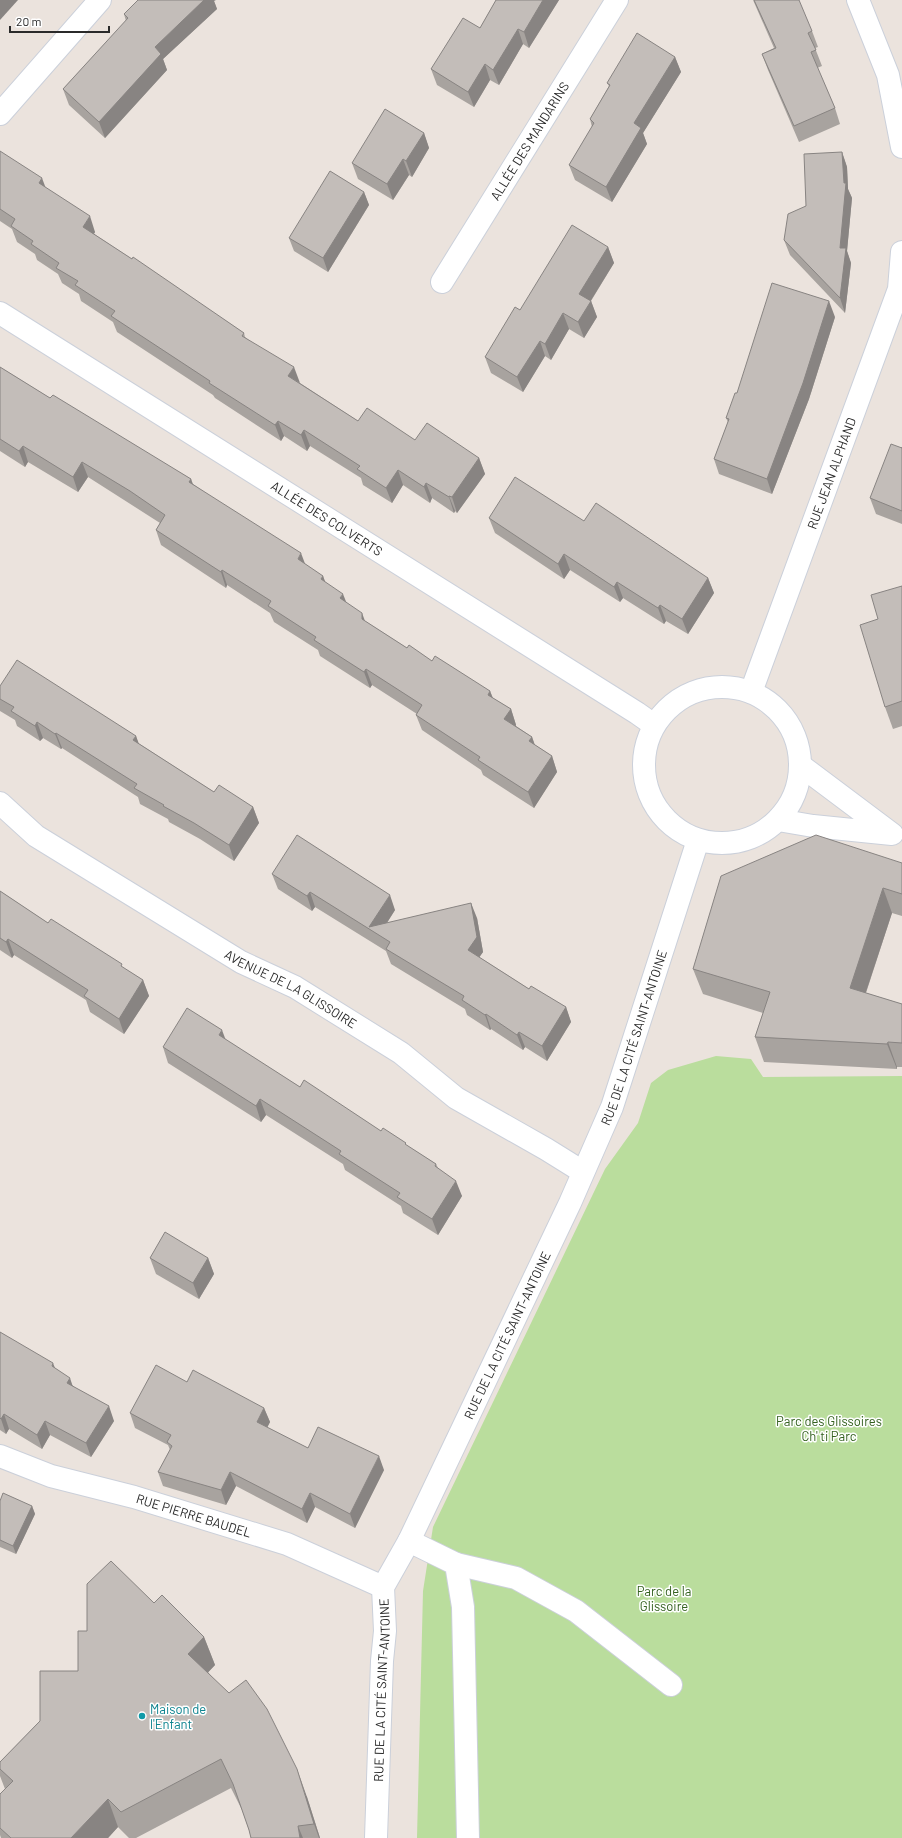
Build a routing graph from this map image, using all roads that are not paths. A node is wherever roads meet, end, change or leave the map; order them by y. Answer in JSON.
{"nodes":[{"id":1,"x":100,"y":0,"type":"edge"},
{"id":2,"x":617,"y":0,"type":"edge"},
{"id":3,"x":858,"y":0,"type":"edge"},
{"id":4,"x":0,"y":114,"type":"edge"},
{"id":5,"x":902,"y":147,"type":"edge"},
{"id":6,"x":902,"y":252,"type":"edge"},
{"id":7,"x":442,"y":282,"type":"dead end"},
{"id":8,"x":0,"y":313,"type":"edge"},
{"id":9,"x":751,"y":692,"type":"junction"},
{"id":10,"x":654,"y":725,"type":"junction"},
{"id":11,"x":800,"y":766,"type":"junction"},
{"id":12,"x":0,"y":803,"type":"edge"},
{"id":13,"x":778,"y":820,"type":"junction"},
{"id":14,"x":897,"y":836,"type":"edge"},
{"id":15,"x":698,"y":840,"type":"junction"},
{"id":16,"x":583,"y":1172,"type":"junction"},
{"id":17,"x":0,"y":1456,"type":"edge"},
{"id":18,"x":409,"y":1540,"type":"junction"},
{"id":19,"x":456,"y":1564,"type":"junction"},
{"id":20,"x":383,"y":1587,"type":"junction"},
{"id":21,"x":671,"y":1686,"type":"dead end"},
{"id":22,"x":376,"y":1838,"type":"edge"},
{"id":23,"x":468,"y":1838,"type":"edge"}],
"edges":[{"from":1,"to":4,"type":"street"},
{"from":2,"to":7,"type":"street","name":"ALLÉE DES MANDARINS"},
{"from":3,"to":5,"type":"street"},
{"from":6,"to":9,"type":"street","name":"RUE JEAN ALPHAND"},
{"from":8,"to":10,"type":"street","name":"ALLÉE DES COLVERTS"},
{"from":9,"to":10,"type":"street"},
{"from":9,"to":11,"type":"street"},
{"from":10,"to":15,"type":"street"},
{"from":11,"to":13,"type":"street"},
{"from":11,"to":14,"type":"street"},
{"from":12,"to":16,"type":"street","name":"AVENUE DE LA GLISSOIRE"},
{"from":13,"to":14,"type":"street"},
{"from":13,"to":15,"type":"street"},
{"from":15,"to":16,"type":"street","name":"RUE DE LA CITÉ SAINT-ANTOINE"},
{"from":16,"to":18,"type":"street","name":"RUE DE LA CITÉ SAINT-ANTOINE"},
{"from":17,"to":20,"type":"street","name":"RUE PIERRE BAUDEL"},
{"from":18,"to":19,"type":"street"},
{"from":18,"to":20,"type":"street","name":"RUE DE LA CITÉ SAINT-ANTOINE"},
{"from":19,"to":21,"type":"street"},
{"from":19,"to":23,"type":"street"},
{"from":20,"to":22,"type":"street","name":"RUE DE LA CITÉ SAINT-ANTOINE"}]}
